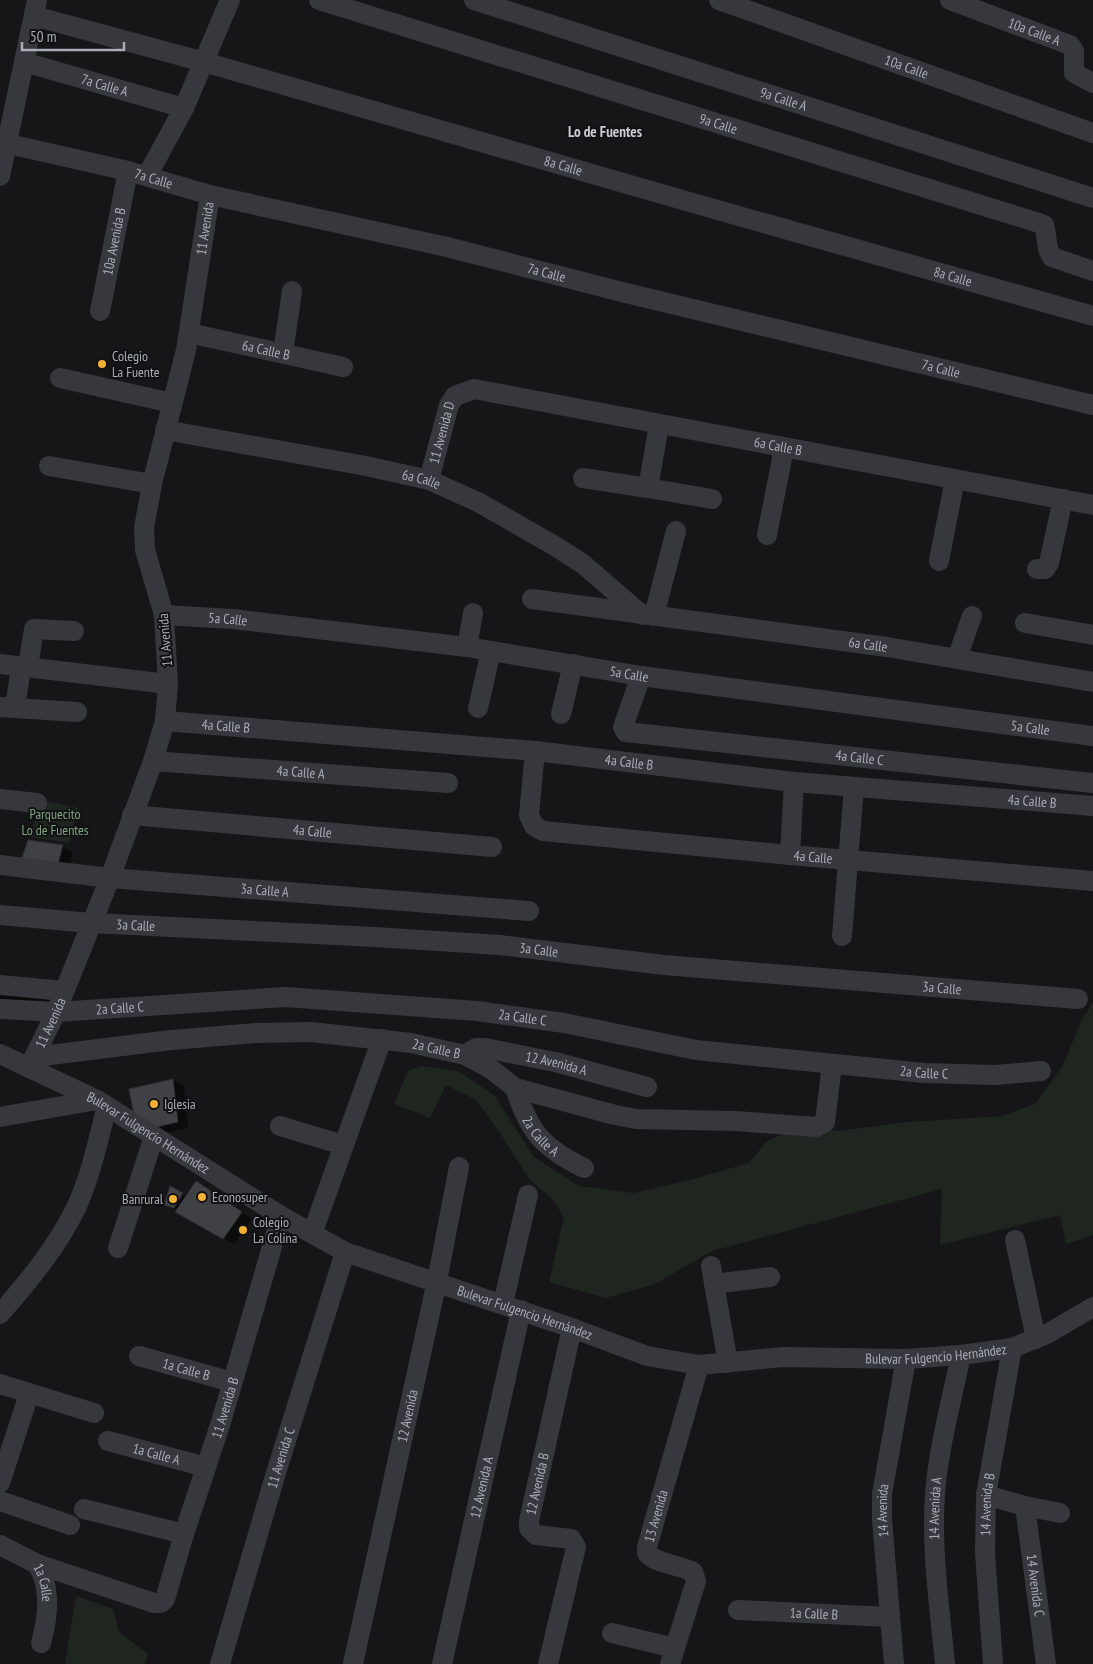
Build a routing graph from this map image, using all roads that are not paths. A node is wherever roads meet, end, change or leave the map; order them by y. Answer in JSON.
{"nodes":[{"id":1,"x":230,"y":0,"type":"edge"},
{"id":2,"x":319,"y":0,"type":"edge"},
{"id":3,"x":474,"y":0,"type":"edge"},
{"id":4,"x":719,"y":0,"type":"edge"},
{"id":5,"x":950,"y":0,"type":"edge"},
{"id":6,"x":35,"y":8,"type":"edge"},
{"id":7,"x":24,"y":62,"type":"junction"},
{"id":8,"x":204,"y":62,"type":"junction"},
{"id":9,"x":1093,"y":83,"type":"edge"},
{"id":10,"x":184,"y":108,"type":"junction"},
{"id":11,"x":1093,"y":132,"type":"edge"},
{"id":12,"x":4,"y":142,"type":"edge"},
{"id":13,"x":137,"y":174,"type":"junction"},
{"id":14,"x":0,"y":176,"type":"edge"},
{"id":15,"x":210,"y":195,"type":"junction"},
{"id":16,"x":1093,"y":198,"type":"edge"},
{"id":17,"x":1093,"y":271,"type":"edge"},
{"id":18,"x":292,"y":291,"type":"dead end"},
{"id":19,"x":100,"y":311,"type":"dead end"},
{"id":20,"x":1093,"y":316,"type":"edge"},
{"id":21,"x":189,"y":333,"type":"junction"},
{"id":22,"x":283,"y":353,"type":"junction"},
{"id":23,"x":343,"y":367,"type":"dead end"},
{"id":24,"x":60,"y":378,"type":"dead end"},
{"id":25,"x":463,"y":391,"type":"joint"},
{"id":26,"x":172,"y":404,"type":"junction"},
{"id":27,"x":1093,"y":405,"type":"edge"},
{"id":28,"x":659,"y":425,"type":"junction"},
{"id":29,"x":166,"y":430,"type":"junction"},
{"id":30,"x":784,"y":448,"type":"junction"},
{"id":31,"x":49,"y":466,"type":"dead end"},
{"id":32,"x":583,"y":478,"type":"dead end"},
{"id":33,"x":955,"y":479,"type":"junction"},
{"id":34,"x":429,"y":480,"type":"junction"},
{"id":35,"x":152,"y":484,"type":"junction"},
{"id":36,"x":648,"y":488,"type":"junction"},
{"id":37,"x":712,"y":499,"type":"dead end"},
{"id":38,"x":1063,"y":499,"type":"junction"},
{"id":39,"x":1093,"y":504,"type":"edge"},
{"id":40,"x":676,"y":531,"type":"dead end"},
{"id":41,"x":767,"y":535,"type":"dead end"},
{"id":42,"x":939,"y":560,"type":"dead end"},
{"id":43,"x":1037,"y":569,"type":"dead end"},
{"id":44,"x":532,"y":599,"type":"dead end"},
{"id":45,"x":473,"y":613,"type":"dead end"},
{"id":46,"x":164,"y":615,"type":"junction"},
{"id":47,"x":648,"y":616,"type":"junction"},
{"id":48,"x":972,"y":616,"type":"dead end"},
{"id":49,"x":1025,"y":623,"type":"dead end"},
{"id":50,"x":74,"y":632,"type":"dead end"},
{"id":51,"x":1093,"y":635,"type":"edge"},
{"id":52,"x":467,"y":647,"type":"junction"},
{"id":53,"x":491,"y":651,"type":"junction"},
{"id":54,"x":957,"y":658,"type":"junction"},
{"id":55,"x":0,"y":664,"type":"edge"},
{"id":56,"x":573,"y":664,"type":"junction"},
{"id":57,"x":24,"y":667,"type":"junction"},
{"id":58,"x":641,"y":676,"type":"junction"},
{"id":59,"x":1093,"y":682,"type":"edge"},
{"id":60,"x":168,"y":684,"type":"junction"},
{"id":61,"x":7,"y":707,"type":"edge"},
{"id":62,"x":478,"y":708,"type":"dead end"},
{"id":63,"x":77,"y":712,"type":"dead end"},
{"id":64,"x":561,"y":714,"type":"dead end"},
{"id":65,"x":165,"y":721,"type":"junction"},
{"id":66,"x":1093,"y":736,"type":"edge"},
{"id":67,"x":536,"y":751,"type":"junction"},
{"id":68,"x":153,"y":761,"type":"junction"},
{"id":69,"x":794,"y":782,"type":"junction"},
{"id":70,"x":448,"y":783,"type":"dead end"},
{"id":71,"x":1093,"y":783,"type":"edge"},
{"id":72,"x":854,"y":788,"type":"junction"},
{"id":73,"x":0,"y":799,"type":"edge"},
{"id":74,"x":37,"y":803,"type":"dead end"},
{"id":75,"x":1093,"y":806,"type":"edge"},
{"id":76,"x":132,"y":815,"type":"junction"},
{"id":77,"x":492,"y":847,"type":"dead end"},
{"id":78,"x":790,"y":856,"type":"junction"},
{"id":79,"x":847,"y":859,"type":"junction"},
{"id":80,"x":0,"y":865,"type":"edge"},
{"id":81,"x":110,"y":878,"type":"junction"},
{"id":82,"x":1093,"y":881,"type":"edge"},
{"id":83,"x":529,"y":911,"type":"dead end"},
{"id":84,"x":0,"y":916,"type":"edge"},
{"id":85,"x":91,"y":923,"type":"junction"},
{"id":86,"x":842,"y":936,"type":"dead end"},
{"id":87,"x":0,"y":985,"type":"edge"},
{"id":88,"x":64,"y":991,"type":"junction"},
{"id":89,"x":1078,"y":999,"type":"dead end"},
{"id":90,"x":2,"y":1009,"type":"dead end"},
{"id":91,"x":56,"y":1012,"type":"junction"},
{"id":92,"x":382,"y":1039,"type":"junction"},
{"id":93,"x":1,"y":1055,"type":"edge"},
{"id":94,"x":465,"y":1055,"type":"junction"},
{"id":95,"x":32,"y":1063,"type":"junction"},
{"id":96,"x":832,"y":1064,"type":"junction"},
{"id":97,"x":1041,"y":1071,"type":"dead end"},
{"id":98,"x":648,"y":1087,"type":"dead end"},
{"id":99,"x":515,"y":1088,"type":"junction"},
{"id":100,"x":102,"y":1103,"type":"junction"},
{"id":101,"x":0,"y":1117,"type":"edge"},
{"id":102,"x":280,"y":1126,"type":"dead end"},
{"id":103,"x":154,"y":1136,"type":"junction"},
{"id":104,"x":343,"y":1145,"type":"junction"},
{"id":105,"x":459,"y":1167,"type":"dead end"},
{"id":106,"x":584,"y":1168,"type":"dead end"},
{"id":107,"x":528,"y":1195,"type":"dead end"},
{"id":108,"x":281,"y":1216,"type":"junction"},
{"id":109,"x":312,"y":1234,"type":"junction"},
{"id":110,"x":1015,"y":1240,"type":"dead end"},
{"id":111,"x":118,"y":1248,"type":"dead end"},
{"id":112,"x":345,"y":1252,"type":"junction"},
{"id":113,"x":770,"y":1277,"type":"dead end"},
{"id":114,"x":437,"y":1281,"type":"junction"},
{"id":115,"x":3,"y":1307,"type":"edge"},
{"id":116,"x":512,"y":1307,"type":"junction"},
{"id":117,"x":1093,"y":1307,"type":"edge"},
{"id":118,"x":572,"y":1328,"type":"junction"},
{"id":119,"x":1036,"y":1339,"type":"junction"},
{"id":120,"x":1012,"y":1348,"type":"junction"},
{"id":121,"x":961,"y":1355,"type":"junction"},
{"id":122,"x":139,"y":1356,"type":"dead end"},
{"id":123,"x":906,"y":1359,"type":"junction"},
{"id":124,"x":728,"y":1363,"type":"junction"},
{"id":125,"x":699,"y":1365,"type":"junction"},
{"id":126,"x":232,"y":1382,"type":"junction"},
{"id":127,"x":0,"y":1384,"type":"edge"},
{"id":128,"x":29,"y":1394,"type":"junction"},
{"id":129,"x":94,"y":1413,"type":"dead end"},
{"id":130,"x":108,"y":1441,"type":"dead end"},
{"id":131,"x":206,"y":1467,"type":"junction"},
{"id":132,"x":0,"y":1483,"type":"edge"},
{"id":133,"x":986,"y":1495,"type":"junction"},
{"id":134,"x":0,"y":1501,"type":"edge"},
{"id":135,"x":1026,"y":1506,"type":"junction"},
{"id":136,"x":84,"y":1509,"type":"dead end"},
{"id":137,"x":1060,"y":1513,"type":"dead end"},
{"id":138,"x":70,"y":1525,"type":"dead end"},
{"id":139,"x":184,"y":1534,"type":"junction"},
{"id":140,"x":0,"y":1545,"type":"edge"},
{"id":141,"x":37,"y":1564,"type":"junction"},
{"id":142,"x":738,"y":1610,"type":"dead end"},
{"id":143,"x":889,"y":1617,"type":"junction"},
{"id":144,"x":612,"y":1633,"type":"dead end"},
{"id":145,"x":41,"y":1644,"type":"dead end"},
{"id":146,"x":673,"y":1656,"type":"edge"},
{"id":147,"x":220,"y":1664,"type":"edge"},
{"id":148,"x":353,"y":1664,"type":"edge"},
{"id":149,"x":442,"y":1664,"type":"edge"},
{"id":150,"x":548,"y":1664,"type":"edge"},
{"id":151,"x":894,"y":1664,"type":"edge"},
{"id":152,"x":945,"y":1664,"type":"edge"},
{"id":153,"x":994,"y":1664,"type":"edge"},
{"id":154,"x":1046,"y":1664,"type":"edge"}],
"edges":[{"from":1,"to":8,"type":"street"},
{"from":2,"to":17,"type":"street","name":"9a Calle"},
{"from":3,"to":16,"type":"street","name":"9a Calle A"},
{"from":4,"to":11,"type":"street","name":"10a Calle"},
{"from":5,"to":9,"type":"street","name":"10a Calle A"},
{"from":6,"to":7,"type":"street"},
{"from":6,"to":8,"type":"street","name":"8a Calle"},
{"from":7,"to":10,"type":"street","name":"7a Calle A"},
{"from":7,"to":12,"type":"street"},
{"from":8,"to":10,"type":"street"},
{"from":8,"to":20,"type":"street","name":"8a Calle"},
{"from":10,"to":13,"type":"street"},
{"from":12,"to":13,"type":"street","name":"7a Calle"},
{"from":12,"to":14,"type":"street"},
{"from":13,"to":15,"type":"street","name":"7a Calle"},
{"from":13,"to":19,"type":"street","name":"10a Avenida B"},
{"from":15,"to":21,"type":"street","name":"11 Avenida"},
{"from":15,"to":27,"type":"street","name":"7a Calle"},
{"from":18,"to":22,"type":"street"},
{"from":21,"to":22,"type":"street","name":"6a Calle B"},
{"from":21,"to":26,"type":"street","name":"11 Avenida"},
{"from":22,"to":23,"type":"street","name":"6a Calle B"},
{"from":24,"to":26,"type":"street"},
{"from":25,"to":28,"type":"street","name":"6a Calle B"},
{"from":25,"to":34,"type":"street","name":"11 Avenida D"},
{"from":26,"to":29,"type":"street","name":"11 Avenida"},
{"from":28,"to":30,"type":"street","name":"6a Calle B"},
{"from":28,"to":36,"type":"street"},
{"from":29,"to":34,"type":"street","name":"6a Calle"},
{"from":29,"to":35,"type":"street","name":"11 Avenida"},
{"from":30,"to":33,"type":"street","name":"6a Calle B"},
{"from":30,"to":41,"type":"street"},
{"from":31,"to":35,"type":"street"},
{"from":32,"to":36,"type":"street"},
{"from":33,"to":38,"type":"street","name":"6a Calle B"},
{"from":33,"to":42,"type":"street"},
{"from":34,"to":47,"type":"street","name":"6a Calle"},
{"from":35,"to":46,"type":"street","name":"11 Avenida"},
{"from":36,"to":37,"type":"street"},
{"from":38,"to":39,"type":"street","name":"6a Calle B"},
{"from":38,"to":43,"type":"street"},
{"from":40,"to":47,"type":"street"},
{"from":44,"to":47,"type":"street","name":"6a Calle"},
{"from":45,"to":52,"type":"street"},
{"from":46,"to":52,"type":"street","name":"5a Calle"},
{"from":46,"to":60,"type":"street","name":"11 Avenida"},
{"from":47,"to":54,"type":"street","name":"6a Calle"},
{"from":48,"to":54,"type":"street"},
{"from":49,"to":51,"type":"street"},
{"from":50,"to":57,"type":"street"},
{"from":52,"to":53,"type":"street","name":"5a Calle"},
{"from":53,"to":56,"type":"street","name":"5a Calle"},
{"from":53,"to":62,"type":"street"},
{"from":54,"to":59,"type":"street","name":"6a Calle"},
{"from":55,"to":57,"type":"street"},
{"from":56,"to":58,"type":"street","name":"5a Calle"},
{"from":56,"to":64,"type":"street"},
{"from":57,"to":60,"type":"street"},
{"from":57,"to":61,"type":"street"},
{"from":58,"to":66,"type":"street","name":"5a Calle"},
{"from":58,"to":71,"type":"street","name":"4a Calle C"},
{"from":60,"to":65,"type":"street","name":"11 Avenida"},
{"from":61,"to":63,"type":"street"},
{"from":65,"to":67,"type":"street","name":"4a Calle B"},
{"from":65,"to":68,"type":"street","name":"11 Avenida"},
{"from":67,"to":69,"type":"street","name":"4a Calle B"},
{"from":67,"to":78,"type":"street","name":"4a Calle"},
{"from":68,"to":70,"type":"street","name":"4a Calle A"},
{"from":68,"to":76,"type":"street","name":"11 Avenida"},
{"from":69,"to":72,"type":"street","name":"4a Calle B"},
{"from":69,"to":78,"type":"street"},
{"from":72,"to":75,"type":"street","name":"4a Calle B"},
{"from":72,"to":79,"type":"street"},
{"from":73,"to":74,"type":"street"},
{"from":76,"to":77,"type":"street","name":"4a Calle"},
{"from":76,"to":81,"type":"street","name":"11 Avenida"},
{"from":78,"to":79,"type":"street","name":"4a Calle"},
{"from":79,"to":82,"type":"street","name":"4a Calle"},
{"from":79,"to":86,"type":"street"},
{"from":80,"to":81,"type":"street","name":"3a Calle A"},
{"from":81,"to":83,"type":"street","name":"3a Calle A"},
{"from":81,"to":85,"type":"street","name":"11 Avenida"},
{"from":84,"to":85,"type":"street","name":"3a Calle"},
{"from":85,"to":88,"type":"street","name":"11 Avenida"},
{"from":85,"to":89,"type":"street","name":"3a Calle"},
{"from":87,"to":88,"type":"street"},
{"from":88,"to":91,"type":"street","name":"11 Avenida"},
{"from":90,"to":91,"type":"street","name":"2a Calle C"},
{"from":91,"to":95,"type":"street","name":"11 Avenida"},
{"from":91,"to":96,"type":"street","name":"2a Calle C"},
{"from":92,"to":94,"type":"street","name":"2a Calle B"},
{"from":92,"to":95,"type":"street","name":"2a Calle B"},
{"from":92,"to":104,"type":"street"},
{"from":93,"to":95,"type":"street","name":"Bulevar Fulgencio Hernández"},
{"from":94,"to":98,"type":"street","name":"12 Avenida A"},
{"from":94,"to":99,"type":"street","name":"2a Calle B"},
{"from":95,"to":100,"type":"street","name":"Bulevar Fulgencio Hernández"},
{"from":96,"to":97,"type":"street","name":"2a Calle C"},
{"from":96,"to":99,"type":"street","name":"2a Calle B"},
{"from":99,"to":106,"type":"street","name":"2a Calle A"},
{"from":100,"to":101,"type":"street"},
{"from":100,"to":103,"type":"street","name":"Bulevar Fulgencio Hernández"},
{"from":100,"to":115,"type":"street"},
{"from":102,"to":104,"type":"street"},
{"from":103,"to":108,"type":"street","name":"Bulevar Fulgencio Hernández"},
{"from":103,"to":111,"type":"street"},
{"from":104,"to":109,"type":"street"},
{"from":105,"to":114,"type":"street","name":"12 Avenida"},
{"from":107,"to":116,"type":"street","name":"12 Avenida A"},
{"from":108,"to":109,"type":"street","name":"Bulevar Fulgencio Hernández"},
{"from":108,"to":126,"type":"street","name":"11 Avenida B"},
{"from":109,"to":112,"type":"street","name":"Bulevar Fulgencio Hernández"},
{"from":110,"to":119,"type":"street"},
{"from":112,"to":114,"type":"street","name":"Bulevar Fulgencio Hernández"},
{"from":112,"to":147,"type":"street","name":"11 Avenida C"},
{"from":113,"to":124,"type":"street"},
{"from":114,"to":116,"type":"street","name":"Bulevar Fulgencio Hernández"},
{"from":114,"to":148,"type":"street","name":"12 Avenida"},
{"from":116,"to":118,"type":"street","name":"Bulevar Fulgencio Hernández"},
{"from":116,"to":149,"type":"street","name":"12 Avenida A"},
{"from":117,"to":119,"type":"street","name":"Bulevar Fulgencio Hernández"},
{"from":118,"to":125,"type":"street","name":"Bulevar Fulgencio Hernández"},
{"from":118,"to":150,"type":"street","name":"12 Avenida B"},
{"from":119,"to":120,"type":"street","name":"Bulevar Fulgencio Hernández"},
{"from":120,"to":121,"type":"street","name":"Bulevar Fulgencio Hernández"},
{"from":120,"to":133,"type":"street","name":"14 Avenida B"},
{"from":121,"to":123,"type":"street","name":"Bulevar Fulgencio Hernández"},
{"from":121,"to":152,"type":"street","name":"14 Avenida A"},
{"from":122,"to":126,"type":"street","name":"1a Calle B"},
{"from":123,"to":124,"type":"street","name":"Bulevar Fulgencio Hernández"},
{"from":123,"to":143,"type":"street","name":"14 Avenida"},
{"from":124,"to":125,"type":"street","name":"Bulevar Fulgencio Hernández"},
{"from":125,"to":146,"type":"street","name":"13 Avenida"},
{"from":126,"to":131,"type":"street","name":"11 Avenida B"},
{"from":127,"to":128,"type":"street"},
{"from":128,"to":129,"type":"street"},
{"from":128,"to":132,"type":"street"},
{"from":130,"to":131,"type":"street","name":"1a Calle A"},
{"from":131,"to":139,"type":"street","name":"11 Avenida B"},
{"from":133,"to":135,"type":"street"},
{"from":133,"to":153,"type":"street","name":"14 Avenida B"},
{"from":134,"to":138,"type":"street"},
{"from":135,"to":137,"type":"street"},
{"from":135,"to":154,"type":"street","name":"14 Avenida C"},
{"from":136,"to":139,"type":"street"},
{"from":139,"to":141,"type":"street","name":"11 Avenida B"},
{"from":140,"to":141,"type":"street","name":"1a Calle"},
{"from":141,"to":145,"type":"street","name":"1a Calle"},
{"from":142,"to":143,"type":"street","name":"1a Calle B"},
{"from":143,"to":151,"type":"street","name":"14 Avenida"},
{"from":144,"to":146,"type":"street"}]}
